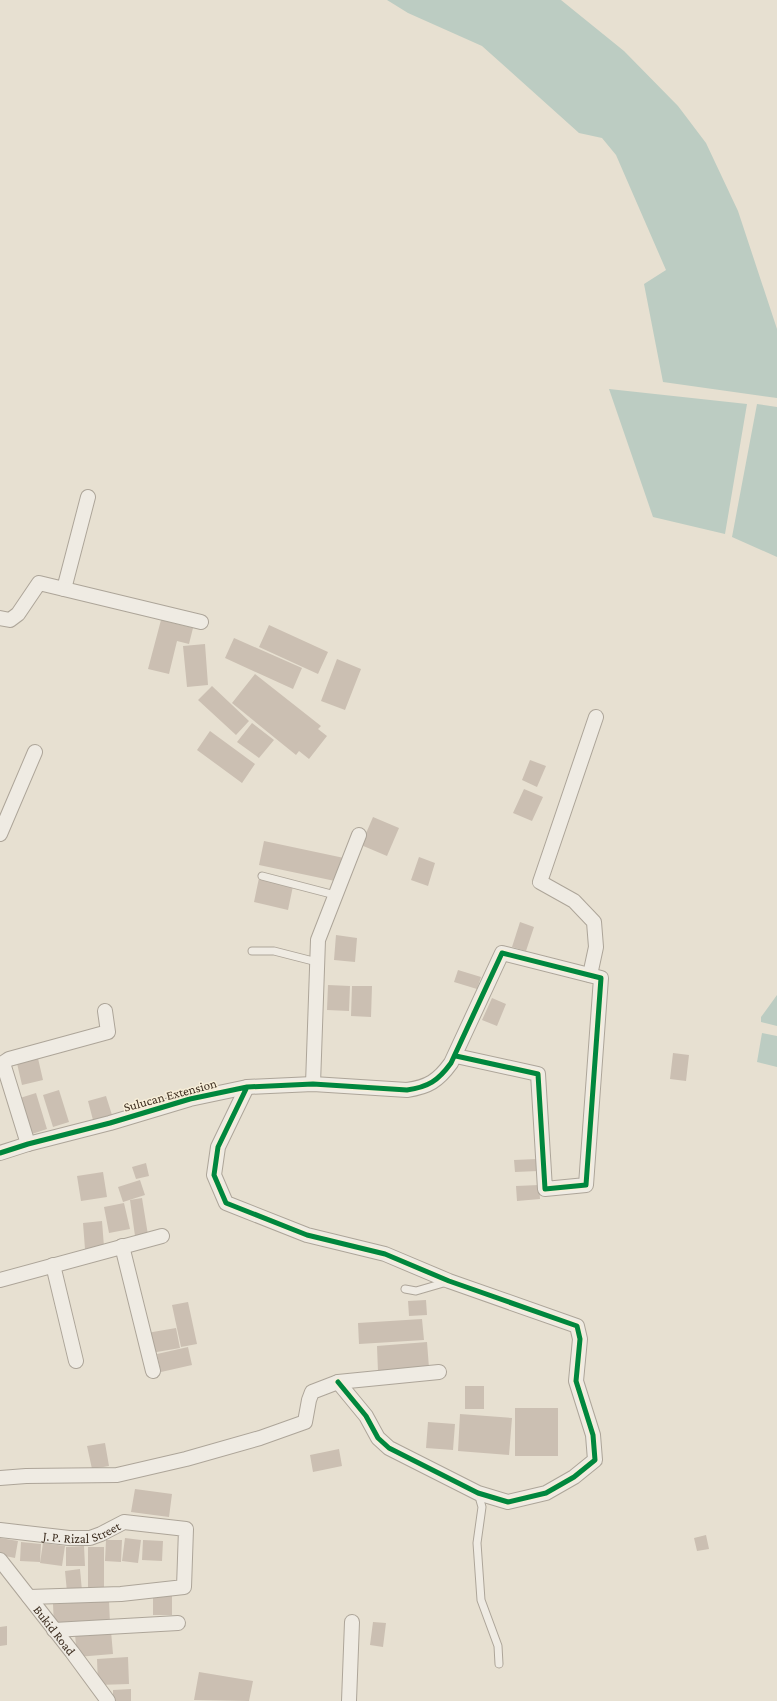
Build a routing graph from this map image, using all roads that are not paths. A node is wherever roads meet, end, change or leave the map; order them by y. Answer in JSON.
{"nodes":[{"id":1,"x":88,"y":497,"type":"dead end"},
{"id":2,"x":64,"y":589,"type":"junction"},
{"id":3,"x":0,"y":618,"type":"edge"},
{"id":4,"x":201,"y":622,"type":"dead end"},
{"id":5,"x":596,"y":717,"type":"dead end"},
{"id":6,"x":35,"y":752,"type":"dead end"},
{"id":7,"x":0,"y":834,"type":"edge"},
{"id":8,"x":359,"y":835,"type":"dead end"},
{"id":9,"x":262,"y":876,"type":"dead end"},
{"id":10,"x":336,"y":895,"type":"junction"},
{"id":11,"x":252,"y":951,"type":"dead end"},
{"id":12,"x":316,"y":962,"type":"junction"},
{"id":13,"x":590,"y":975,"type":"junction"},
{"id":14,"x":105,"y":1011,"type":"dead end"},
{"id":15,"x":456,"y":1056,"type":"junction"},
{"id":16,"x":2,"y":1064,"type":"edge"},
{"id":17,"x":313,"y":1084,"type":"junction"},
{"id":18,"x":247,"y":1087,"type":"junction"},
{"id":19,"x":28,"y":1144,"type":"junction"},
{"id":20,"x":0,"y":1153,"type":"edge"},
{"id":21,"x":162,"y":1236,"type":"dead end"},
{"id":22,"x":122,"y":1246,"type":"junction"},
{"id":23,"x":53,"y":1265,"type":"junction"},
{"id":24,"x":0,"y":1280,"type":"edge"},
{"id":25,"x":449,"y":1281,"type":"junction"},
{"id":26,"x":405,"y":1289,"type":"dead end"},
{"id":27,"x":76,"y":1361,"type":"dead end"},
{"id":28,"x":153,"y":1371,"type":"dead end"},
{"id":29,"x":439,"y":1372,"type":"dead end"},
{"id":30,"x":338,"y":1382,"type":"junction"},
{"id":31,"x":0,"y":1478,"type":"edge"},
{"id":32,"x":478,"y":1493,"type":"junction"},
{"id":33,"x":0,"y":1530,"type":"edge"},
{"id":34,"x":0,"y":1560,"type":"edge"},
{"id":35,"x":29,"y":1597,"type":"junction"},
{"id":36,"x":352,"y":1622,"type":"dead end"},
{"id":37,"x":178,"y":1623,"type":"dead end"},
{"id":38,"x":54,"y":1630,"type":"junction"},
{"id":39,"x":499,"y":1664,"type":"dead end"},
{"id":40,"x":108,"y":1701,"type":"edge"},
{"id":41,"x":349,"y":1701,"type":"edge"}],
"edges":[{"from":1,"to":2,"type":"street"},
{"from":2,"to":3,"type":"street"},
{"from":2,"to":4,"type":"street"},
{"from":5,"to":13,"type":"street"},
{"from":6,"to":7,"type":"street"},
{"from":8,"to":10,"type":"street"},
{"from":9,"to":10,"type":"lane"},
{"from":10,"to":12,"type":"street"},
{"from":11,"to":12,"type":"lane"},
{"from":12,"to":17,"type":"street"},
{"from":13,"to":15,"type":"street","name":"Sulucan Extension"},
{"from":13,"to":15,"type":"street"},
{"from":14,"to":16,"type":"street"},
{"from":15,"to":17,"type":"street","name":"Sulucan Extension"},
{"from":16,"to":19,"type":"street"},
{"from":17,"to":18,"type":"street","name":"Sulucan Extension"},
{"from":18,"to":19,"type":"street","name":"Sulucan Extension"},
{"from":18,"to":25,"type":"street"},
{"from":19,"to":20,"type":"street","name":"Sulucan Extension"},
{"from":21,"to":22,"type":"street"},
{"from":22,"to":23,"type":"street"},
{"from":22,"to":28,"type":"street"},
{"from":23,"to":24,"type":"street"},
{"from":23,"to":27,"type":"street"},
{"from":25,"to":26,"type":"lane"},
{"from":25,"to":32,"type":"street"},
{"from":29,"to":30,"type":"street"},
{"from":30,"to":31,"type":"street"},
{"from":30,"to":32,"type":"street"},
{"from":32,"to":39,"type":"lane"},
{"from":33,"to":35,"type":"street","name":"J. P. Rizal Street"},
{"from":34,"to":35,"type":"street","name":"Bukid Road"},
{"from":35,"to":38,"type":"street","name":"Bukid Road"},
{"from":36,"to":41,"type":"street"},
{"from":37,"to":38,"type":"street"},
{"from":38,"to":40,"type":"street","name":"Bukid Road"}]}
